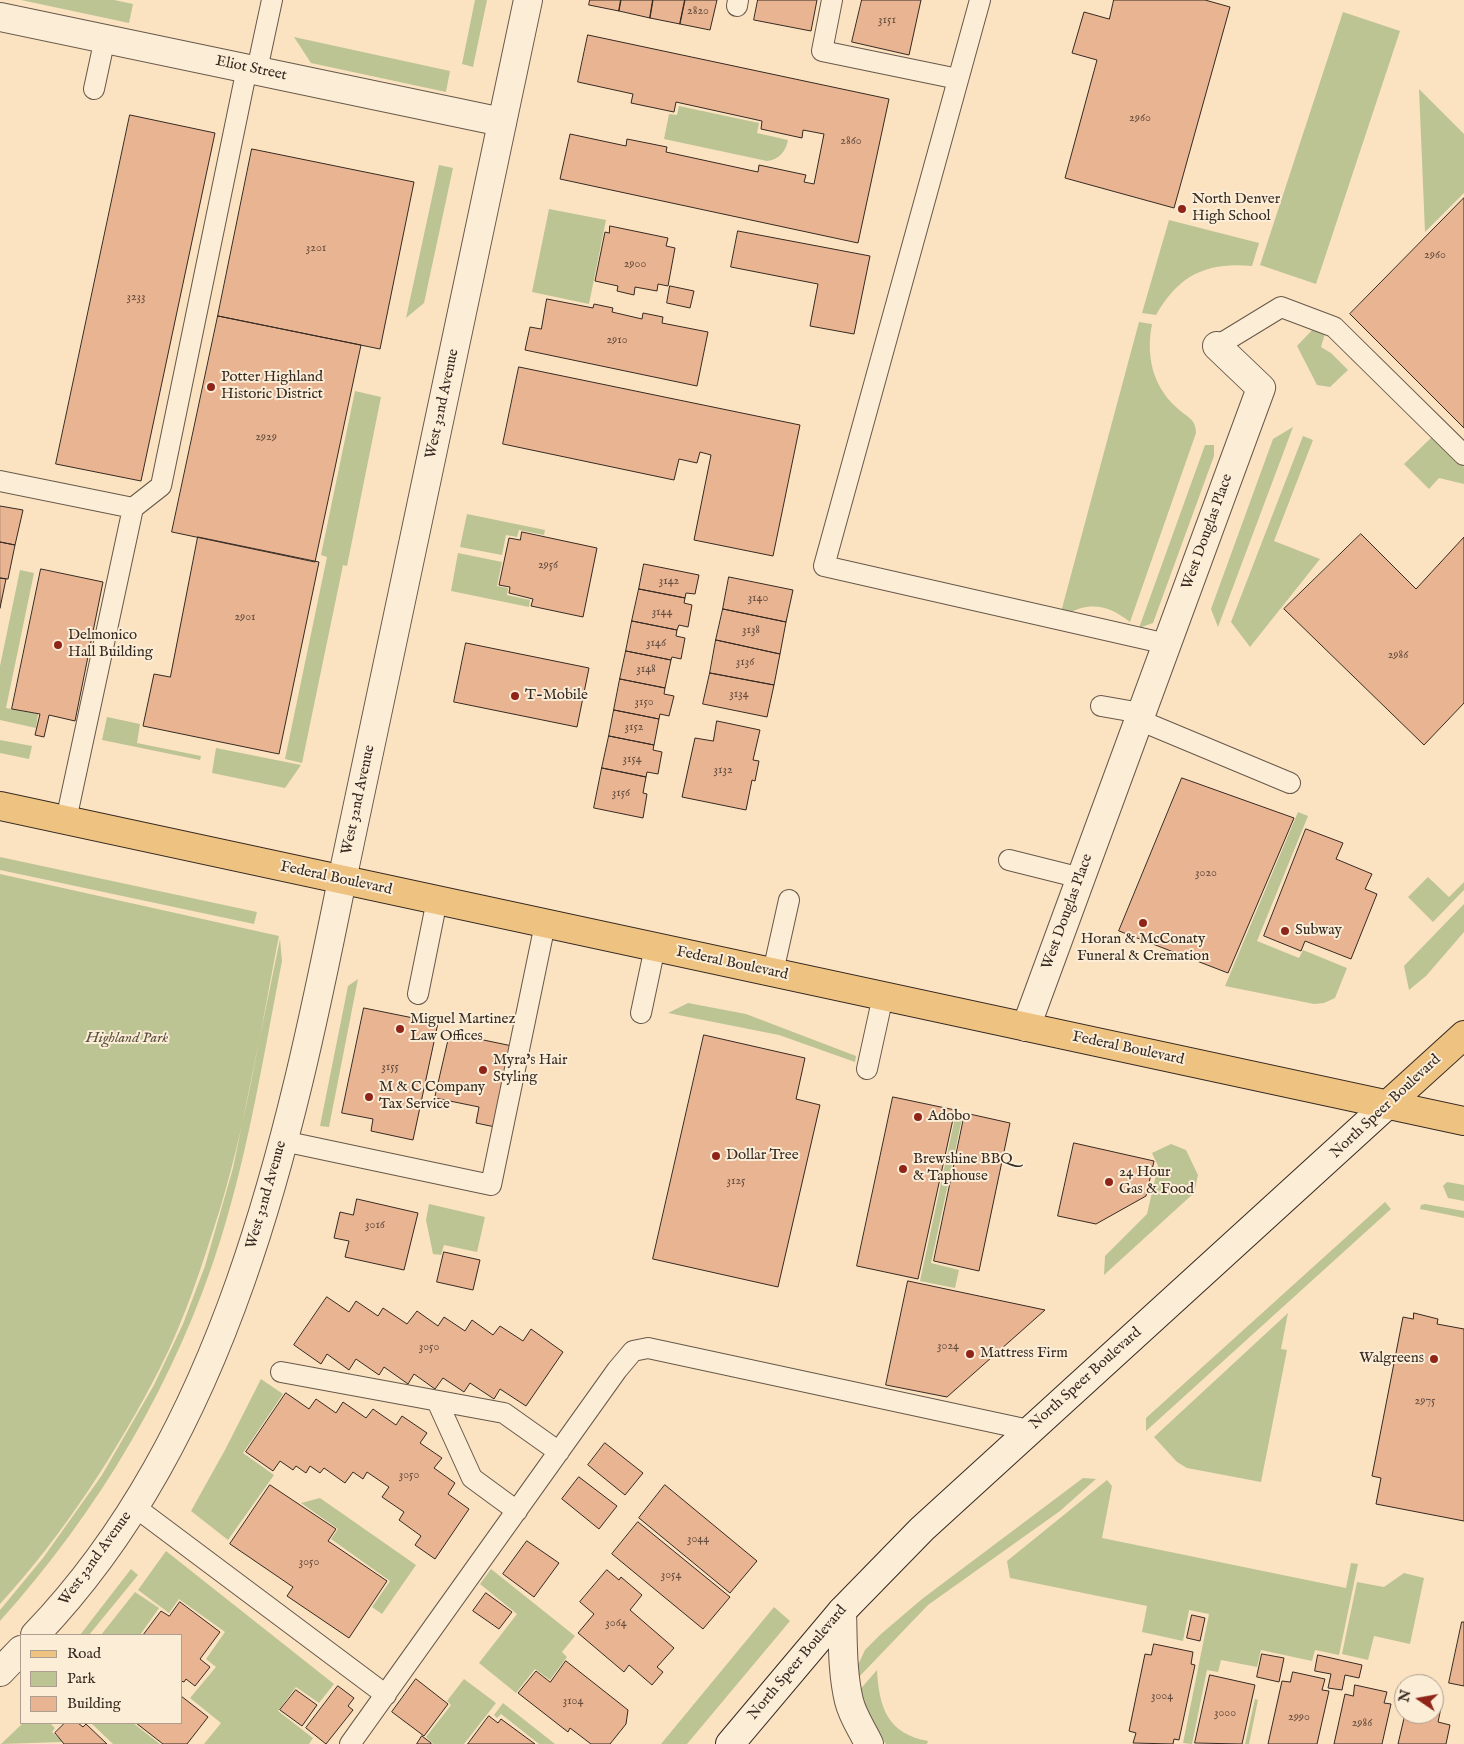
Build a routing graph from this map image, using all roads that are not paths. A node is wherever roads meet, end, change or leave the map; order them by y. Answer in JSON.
{"nodes":[{"id":1,"x":272,"y":0,"type":"edge"},
{"id":2,"x":528,"y":0,"type":"edge"},
{"id":3,"x":832,"y":0,"type":"edge"},
{"id":4,"x":980,"y":0,"type":"edge"},
{"id":5,"x":0,"y":16,"type":"edge"},
{"id":6,"x":105,"y":38,"type":"junction"},
{"id":7,"x":252,"y":69,"type":"junction"},
{"id":8,"x":958,"y":79,"type":"junction"},
{"id":9,"x":94,"y":89,"type":"dead end"},
{"id":10,"x":502,"y":122,"type":"junction"},
{"id":11,"x":1217,"y":346,"type":"joint"},
{"id":12,"x":1464,"y":455,"type":"edge"},
{"id":13,"x":0,"y":481,"type":"edge"},
{"id":14,"x":133,"y":508,"type":"junction"},
{"id":15,"x":1167,"y":644,"type":"junction"},
{"id":16,"x":1101,"y":706,"type":"dead end"},
{"id":17,"x":1140,"y":717,"type":"junction"},
{"id":18,"x":1290,"y":783,"type":"dead end"},
{"id":19,"x":0,"y":806,"type":"edge"},
{"id":20,"x":66,"y":820,"type":"junction"},
{"id":21,"x":1008,"y":860,"type":"dead end"},
{"id":22,"x":1081,"y":878,"type":"junction"},
{"id":23,"x":342,"y":880,"type":"junction"},
{"id":24,"x":437,"y":900,"type":"junction"},
{"id":25,"x":789,"y":900,"type":"dead end"},
{"id":26,"x":545,"y":924,"type":"junction"},
{"id":27,"x":655,"y":947,"type":"junction"},
{"id":28,"x":773,"y":972,"type":"junction"},
{"id":29,"x":418,"y":994,"type":"dead end"},
{"id":30,"x":883,"y":996,"type":"junction"},
{"id":31,"x":641,"y":1013,"type":"dead end"},
{"id":32,"x":1026,"y":1027,"type":"junction"},
{"id":33,"x":1464,"y":1035,"type":"edge"},
{"id":34,"x":867,"y":1069,"type":"dead end"},
{"id":35,"x":1387,"y":1105,"type":"junction"},
{"id":36,"x":1464,"y":1121,"type":"edge"},
{"id":37,"x":284,"y":1141,"type":"junction"},
{"id":38,"x":281,"y":1372,"type":"dead end"},
{"id":39,"x":437,"y":1401,"type":"junction"},
{"id":40,"x":1029,"y":1430,"type":"junction"},
{"id":41,"x":559,"y":1452,"type":"junction"},
{"id":42,"x":135,"y":1507,"type":"junction"},
{"id":43,"x":517,"y":1511,"type":"junction"},
{"id":44,"x":842,"y":1611,"type":"junction"},
{"id":45,"x":37,"y":1634,"type":"edge"},
{"id":46,"x":20,"y":1651,"type":"edge"},
{"id":47,"x":0,"y":1672,"type":"edge"},
{"id":48,"x":386,"y":1695,"type":"junction"},
{"id":49,"x":350,"y":1744,"type":"edge"},
{"id":50,"x":730,"y":1744,"type":"edge"},
{"id":51,"x":869,"y":1744,"type":"edge"}],
"edges":[{"from":1,"to":7,"type":"lane"},
{"from":2,"to":10,"type":"street","name":"West 32nd Avenue"},
{"from":3,"to":8,"type":"lane"},
{"from":4,"to":8,"type":"lane"},
{"from":5,"to":6,"type":"street","name":"Eliot Street"},
{"from":6,"to":7,"type":"street","name":"Eliot Street"},
{"from":6,"to":9,"type":"lane"},
{"from":7,"to":10,"type":"street","name":"Eliot Street"},
{"from":7,"to":14,"type":"lane"},
{"from":8,"to":15,"type":"lane"},
{"from":10,"to":23,"type":"street","name":"West 32nd Avenue"},
{"from":11,"to":12,"type":"lane","name":"West Douglas Place"},
{"from":11,"to":15,"type":"street","name":"West Douglas Place"},
{"from":13,"to":14,"type":"lane"},
{"from":14,"to":20,"type":"lane"},
{"from":15,"to":17,"type":"street","name":"West Douglas Place"},
{"from":16,"to":17,"type":"lane"},
{"from":17,"to":18,"type":"lane"},
{"from":17,"to":22,"type":"street","name":"West Douglas Place"},
{"from":19,"to":20,"type":"main road","name":"Federal Boulevard"},
{"from":20,"to":23,"type":"main road","name":"Federal Boulevard"},
{"from":21,"to":22,"type":"lane"},
{"from":22,"to":32,"type":"street","name":"West Douglas Place"},
{"from":23,"to":24,"type":"main road","name":"Federal Boulevard"},
{"from":23,"to":37,"type":"street","name":"West 32nd Avenue"},
{"from":24,"to":26,"type":"main road","name":"Federal Boulevard"},
{"from":24,"to":29,"type":"lane"},
{"from":25,"to":28,"type":"lane"},
{"from":26,"to":27,"type":"main road","name":"Federal Boulevard"},
{"from":26,"to":37,"type":"lane"},
{"from":27,"to":28,"type":"main road","name":"Federal Boulevard"},
{"from":27,"to":31,"type":"lane"},
{"from":28,"to":30,"type":"main road","name":"Federal Boulevard"},
{"from":30,"to":32,"type":"main road","name":"Federal Boulevard"},
{"from":30,"to":34,"type":"lane"},
{"from":32,"to":35,"type":"main road","name":"Federal Boulevard"},
{"from":33,"to":35,"type":"main road","name":"North Speer Boulevard"},
{"from":35,"to":36,"type":"main road","name":"Federal Boulevard"},
{"from":35,"to":40,"type":"street","name":"North Speer Boulevard"},
{"from":37,"to":42,"type":"street","name":"West 32nd Avenue"},
{"from":38,"to":39,"type":"lane"},
{"from":39,"to":41,"type":"lane"},
{"from":39,"to":43,"type":"lane"},
{"from":40,"to":41,"type":"lane"},
{"from":40,"to":44,"type":"street","name":"North Speer Boulevard"},
{"from":41,"to":43,"type":"lane"},
{"from":42,"to":45,"type":"street","name":"West 32nd Avenue"},
{"from":42,"to":48,"type":"lane"},
{"from":43,"to":48,"type":"lane"},
{"from":44,"to":50,"type":"street","name":"North Speer Boulevard"},
{"from":44,"to":51,"type":"street"},
{"from":46,"to":47,"type":"street"},
{"from":48,"to":49,"type":"lane"}]}
